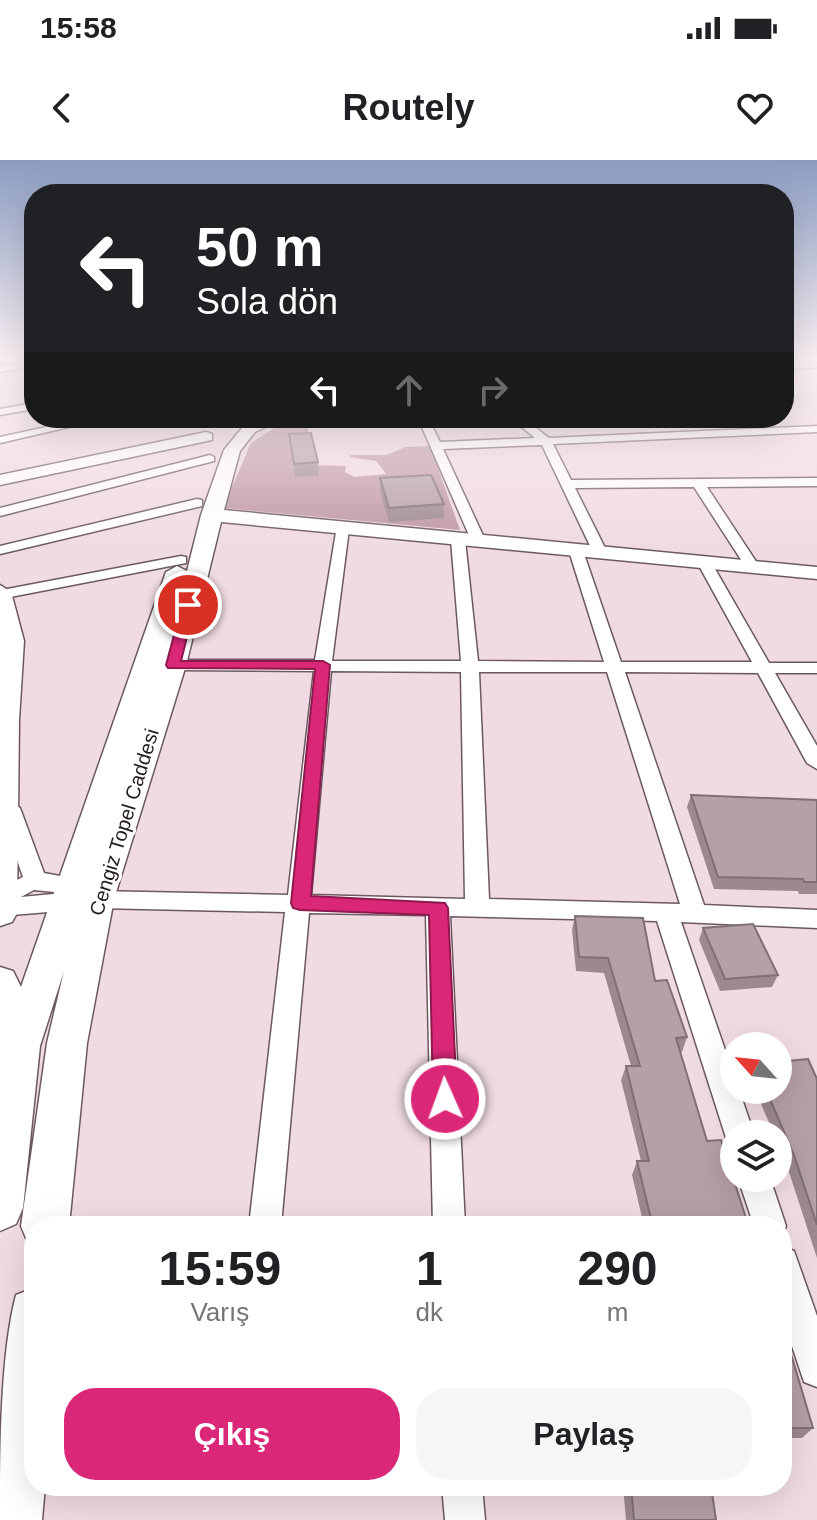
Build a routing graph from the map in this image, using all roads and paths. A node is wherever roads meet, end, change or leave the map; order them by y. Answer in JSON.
{"nodes":[{"id":1,"x":794,"y":427,"type":"edge"},
{"id":2,"x":56,"y":428,"type":"edge"},
{"id":3,"x":246,"y":428,"type":"edge"},
{"id":4,"x":428,"y":428,"type":"edge"},
{"id":5,"x":529,"y":428,"type":"edge"},
{"id":6,"x":696,"y":428,"type":"edge"},
{"id":7,"x":201,"y":429,"type":"edge"},
{"id":8,"x":817,"y":429,"type":"edge"},
{"id":9,"x":798,"y":430,"type":"junction"},
{"id":10,"x":704,"y":434,"type":"junction"},
{"id":11,"x":0,"y":440,"type":"edge"},
{"id":12,"x":546,"y":441,"type":"junction"},
{"id":13,"x":436,"y":446,"type":"junction"},
{"id":14,"x":0,"y":469,"type":"edge"},
{"id":15,"x":0,"y":480,"type":"edge"},
{"id":16,"x":817,"y":482,"type":"edge"},
{"id":17,"x":698,"y":483,"type":"junction"},
{"id":18,"x":566,"y":484,"type":"junction"},
{"id":19,"x":204,"y":509,"type":"junction"},
{"id":20,"x":0,"y":512,"type":"edge"},
{"id":21,"x":342,"y":529,"type":"junction"},
{"id":22,"x":468,"y":541,"type":"junction"},
{"id":23,"x":0,"y":550,"type":"edge"},
{"id":24,"x":576,"y":551,"type":"junction"},
{"id":25,"x":601,"y":554,"type":"junction"},
{"id":26,"x":181,"y":560,"type":"junction"},
{"id":27,"x":704,"y":562,"type":"junction"},
{"id":28,"x":752,"y":566,"type":"junction"},
{"id":29,"x":817,"y":573,"type":"edge"},
{"id":30,"x":1,"y":594,"type":"edge"},
{"id":31,"x":7,"y":636,"type":"edge"},
{"id":32,"x":173,"y":665,"type":"junction"},
{"id":33,"x":323,"y":665,"type":"junction"},
{"id":34,"x":470,"y":665,"type":"junction"},
{"id":35,"x":615,"y":666,"type":"junction"},
{"id":36,"x":765,"y":667,"type":"junction"},
{"id":37,"x":817,"y":668,"type":"edge"},
{"id":38,"x":2,"y":717,"type":"edge"},
{"id":39,"x":817,"y":763,"type":"edge"},
{"id":40,"x":5,"y":797,"type":"junction"},
{"id":41,"x":36,"y":882,"type":"junction"},
{"id":42,"x":79,"y":896,"type":"junction"},
{"id":43,"x":300,"y":903,"type":"junction"},
{"id":44,"x":1,"y":906,"type":"edge"},
{"id":45,"x":438,"y":908,"type":"junction"},
{"id":46,"x":477,"y":908,"type":"junction"},
{"id":47,"x":666,"y":912,"type":"junction"},
{"id":48,"x":695,"y":913,"type":"junction"},
{"id":49,"x":817,"y":919,"type":"edge"},
{"id":50,"x":0,"y":982,"type":"edge"},
{"id":51,"x":20,"y":1046,"type":"junction"},
{"id":52,"x":734,"y":1120,"type":"edge"},
{"id":53,"x":759,"y":1192,"type":"edge"},
{"id":54,"x":0,"y":1208,"type":"edge"},
{"id":55,"x":46,"y":1216,"type":"edge"},
{"id":56,"x":266,"y":1216,"type":"edge"},
{"id":57,"x":449,"y":1216,"type":"edge"},
{"id":58,"x":767,"y":1216,"type":"edge"},
{"id":59,"x":792,"y":1293,"type":"edge"},
{"id":60,"x":817,"y":1369,"type":"edge"},
{"id":61,"x":24,"y":1426,"type":"edge"},
{"id":62,"x":463,"y":1496,"type":"edge"},
{"id":63,"x":13,"y":1520,"type":"edge"},
{"id":64,"x":465,"y":1520,"type":"edge"}],
"edges":[{"from":1,"to":9,"type":"street"},
{"from":2,"to":11,"type":"street"},
{"from":3,"to":19,"type":"main road","name":"Cengiz Topel Caddesi"},
{"from":4,"to":13,"type":"street"},
{"from":5,"to":12,"type":"street"},
{"from":6,"to":10,"type":"street"},
{"from":7,"to":14,"type":"main road"},
{"from":7,"to":15,"type":"main road"},
{"from":7,"to":19,"type":"main road","name":"Cengiz Topel Caddesi"},
{"from":7,"to":20,"type":"street"},
{"from":8,"to":9,"type":"street"},
{"from":9,"to":10,"type":"street"},
{"from":10,"to":12,"type":"street"},
{"from":12,"to":13,"type":"street"},
{"from":12,"to":18,"type":"street"},
{"from":13,"to":22,"type":"street"},
{"from":16,"to":17,"type":"street"},
{"from":17,"to":18,"type":"street"},
{"from":17,"to":28,"type":"street"},
{"from":18,"to":25,"type":"street"},
{"from":19,"to":21,"type":"main road"},
{"from":19,"to":23,"type":"street"},
{"from":19,"to":26,"type":"main road","name":"Cengiz Topel Caddesi"},
{"from":19,"to":32,"type":"main road","name":"Cengiz Topel Caddesi"},
{"from":21,"to":22,"type":"main road"},
{"from":21,"to":33,"type":"street"},
{"from":22,"to":24,"type":"main road"},
{"from":22,"to":34,"type":"street"},
{"from":24,"to":25,"type":"main road"},
{"from":24,"to":35,"type":"street"},
{"from":25,"to":27,"type":"main road"},
{"from":26,"to":30,"type":"street"},
{"from":26,"to":42,"type":"main road","name":"Cengiz Topel Caddesi"},
{"from":27,"to":28,"type":"main road"},
{"from":27,"to":36,"type":"street"},
{"from":28,"to":29,"type":"main road"},
{"from":30,"to":31,"type":"main road"},
{"from":31,"to":38,"type":"main road"},
{"from":32,"to":33,"type":"street"},
{"from":32,"to":42,"type":"main road","name":"Cengiz Topel Caddesi"},
{"from":33,"to":34,"type":"street"},
{"from":33,"to":43,"type":"street"},
{"from":34,"to":35,"type":"street"},
{"from":34,"to":46,"type":"street"},
{"from":35,"to":36,"type":"street"},
{"from":35,"to":48,"type":"street"},
{"from":36,"to":37,"type":"street"},
{"from":36,"to":39,"type":"street"},
{"from":38,"to":40,"type":"main road"},
{"from":40,"to":41,"type":"street"},
{"from":40,"to":44,"type":"main road"},
{"from":41,"to":42,"type":"street"},
{"from":41,"to":44,"type":"street"},
{"from":42,"to":43,"type":"street"},
{"from":42,"to":44,"type":"street"},
{"from":42,"to":51,"type":"main road","name":"Cengiz Topel Caddesi"},
{"from":42,"to":55,"type":"main road","name":"Cengiz Topel Caddesi"},
{"from":43,"to":45,"type":"street"},
{"from":43,"to":56,"type":"street"},
{"from":45,"to":46,"type":"street"},
{"from":45,"to":57,"type":"street"},
{"from":46,"to":47,"type":"street"},
{"from":47,"to":48,"type":"street"},
{"from":47,"to":52,"type":"street"},
{"from":48,"to":49,"type":"street"},
{"from":50,"to":51,"type":"main road"},
{"from":51,"to":54,"type":"main road","name":"Cengiz Topel Caddesi"},
{"from":53,"to":58,"type":"street"},
{"from":59,"to":60,"type":"street"},
{"from":61,"to":63,"type":"main road"},
{"from":62,"to":64,"type":"street"}]}
